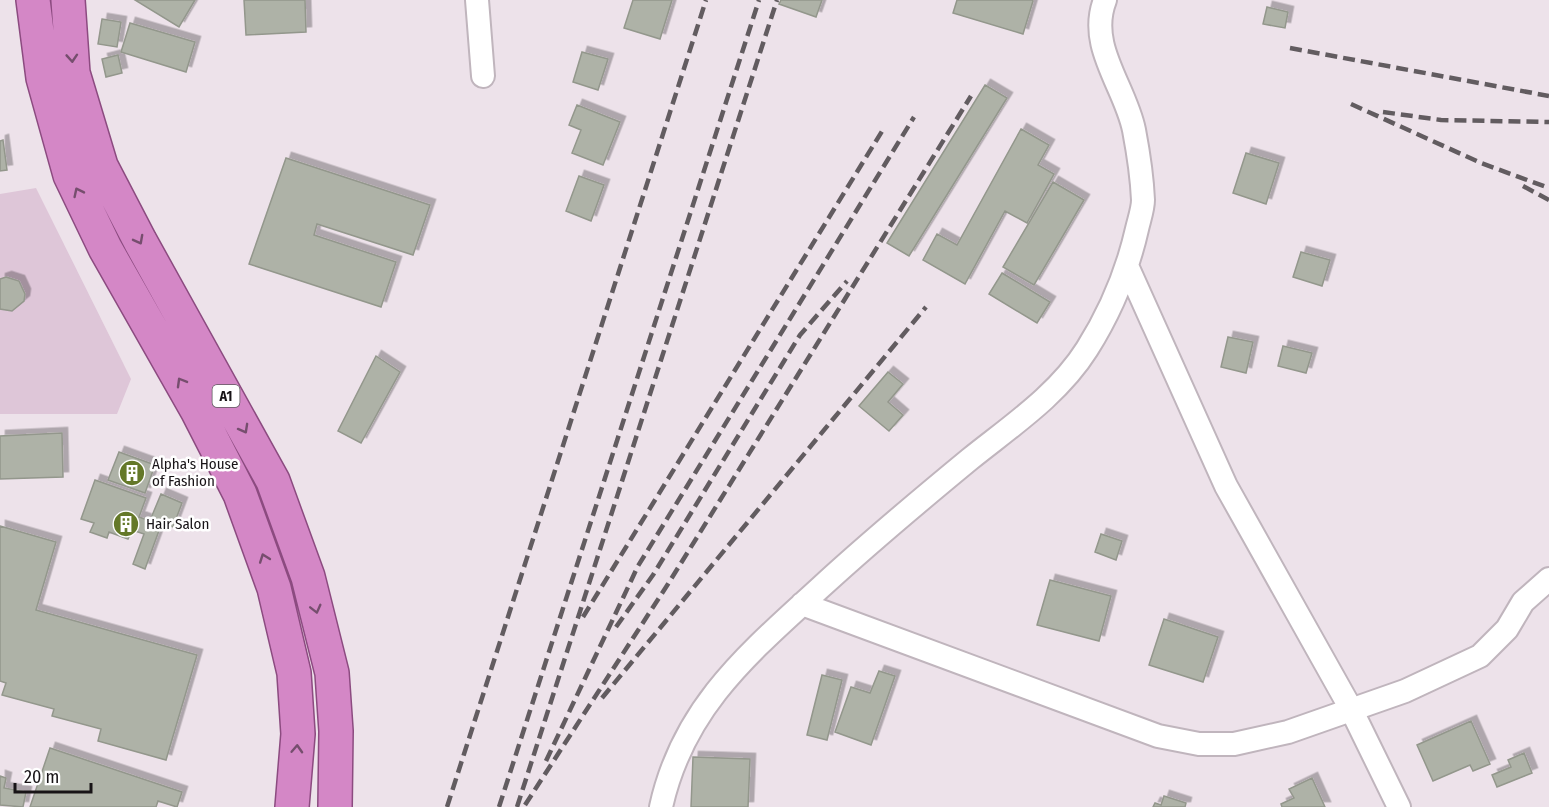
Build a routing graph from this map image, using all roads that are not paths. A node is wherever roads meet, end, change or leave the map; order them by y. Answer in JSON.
{"nodes":[{"id":1,"x":33,"y":0,"type":"edge"},
{"id":2,"x":68,"y":0,"type":"edge"},
{"id":3,"x":477,"y":0,"type":"edge"},
{"id":4,"x":1105,"y":0,"type":"edge"},
{"id":5,"x":483,"y":76,"type":"dead end"},
{"id":6,"x":1128,"y":268,"type":"junction"},
{"id":7,"x":1549,"y":579,"type":"edge"},
{"id":8,"x":802,"y":604,"type":"junction"},
{"id":9,"x":1351,"y":710,"type":"junction"},
{"id":10,"x":292,"y":807,"type":"edge"},
{"id":11,"x":335,"y":807,"type":"edge"},
{"id":12,"x":661,"y":807,"type":"edge"},
{"id":13,"x":1399,"y":807,"type":"edge"}],
"edges":[{"from":10,"to":1,"type":"highway","number":"A1","one_way":true},
{"from":2,"to":11,"type":"highway","number":"A1","one_way":true},
{"from":3,"to":5,"type":"street"},
{"from":4,"to":6,"type":"street"},
{"from":6,"to":8,"type":"street"},
{"from":6,"to":9,"type":"street"},
{"from":7,"to":9,"type":"street"},
{"from":8,"to":9,"type":"street"},
{"from":8,"to":12,"type":"street"},
{"from":9,"to":13,"type":"street"}]}
